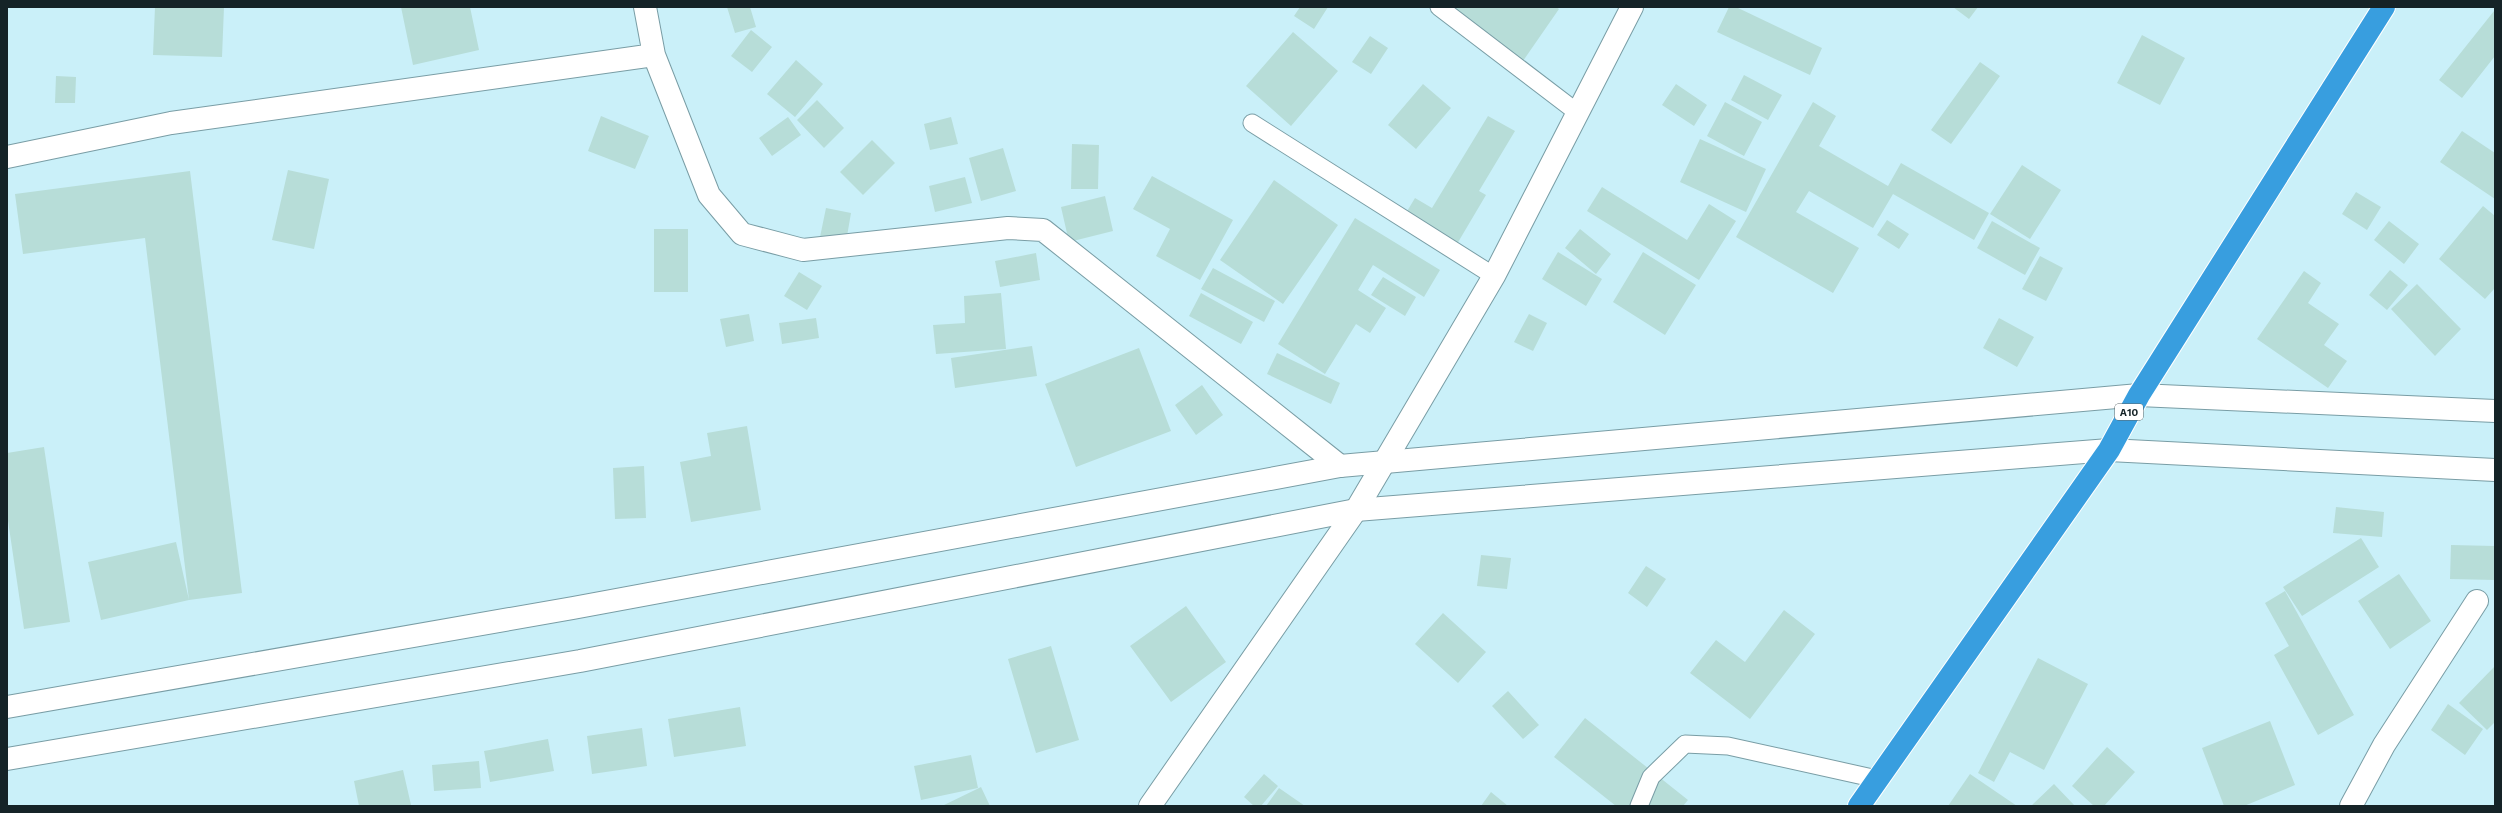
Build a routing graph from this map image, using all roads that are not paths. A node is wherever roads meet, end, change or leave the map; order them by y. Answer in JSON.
{"nodes":[{"id":1,"x":645,"y":7,"type":"edge"},
{"id":2,"x":1439,"y":7,"type":"edge"},
{"id":3,"x":1632,"y":7,"type":"edge"},
{"id":4,"x":2384,"y":7,"type":"edge"},
{"id":5,"x":654,"y":55,"type":"junction"},
{"id":6,"x":1578,"y":113,"type":"junction"},
{"id":7,"x":1252,"y":123,"type":"dead end"},
{"id":8,"x":7,"y":157,"type":"edge"},
{"id":9,"x":1494,"y":276,"type":"junction"},
{"id":10,"x":2139,"y":395,"type":"junction"},
{"id":11,"x":2495,"y":411,"type":"edge"},
{"id":12,"x":2109,"y":450,"type":"junction"},
{"id":13,"x":1382,"y":463,"type":"junction"},
{"id":14,"x":1340,"y":466,"type":"junction"},
{"id":15,"x":2495,"y":470,"type":"edge"},
{"id":16,"x":1356,"y":510,"type":"junction"},
{"id":17,"x":2477,"y":601,"type":"dead end"},
{"id":18,"x":7,"y":707,"type":"edge"},
{"id":19,"x":7,"y":759,"type":"edge"},
{"id":20,"x":1877,"y":779,"type":"junction"},
{"id":21,"x":1150,"y":806,"type":"edge"},
{"id":22,"x":1639,"y":806,"type":"edge"},
{"id":23,"x":1859,"y":806,"type":"edge"},
{"id":24,"x":2351,"y":806,"type":"edge"}],
"edges":[{"from":1,"to":5,"type":"main road"},
{"from":2,"to":6,"type":"lane"},
{"from":3,"to":6,"type":"main road"},
{"from":4,"to":10,"type":"highway","number":"A10"},
{"from":5,"to":8,"type":"main road"},
{"from":5,"to":14,"type":"main road"},
{"from":6,"to":9,"type":"main road"},
{"from":7,"to":9,"type":"lane"},
{"from":9,"to":13,"type":"main road"},
{"from":10,"to":11,"type":"main road"},
{"from":10,"to":12,"type":"highway","number":"A10"},
{"from":10,"to":13,"type":"main road"},
{"from":12,"to":15,"type":"main road"},
{"from":12,"to":16,"type":"main road"},
{"from":12,"to":20,"type":"highway","number":"A10"},
{"from":13,"to":14,"type":"main road"},
{"from":13,"to":16,"type":"main road"},
{"from":14,"to":18,"type":"main road"},
{"from":16,"to":19,"type":"main road"},
{"from":16,"to":21,"type":"main road"},
{"from":17,"to":24,"type":"main road"},
{"from":20,"to":22,"type":"lane"},
{"from":20,"to":23,"type":"highway","number":"A10"}]}
